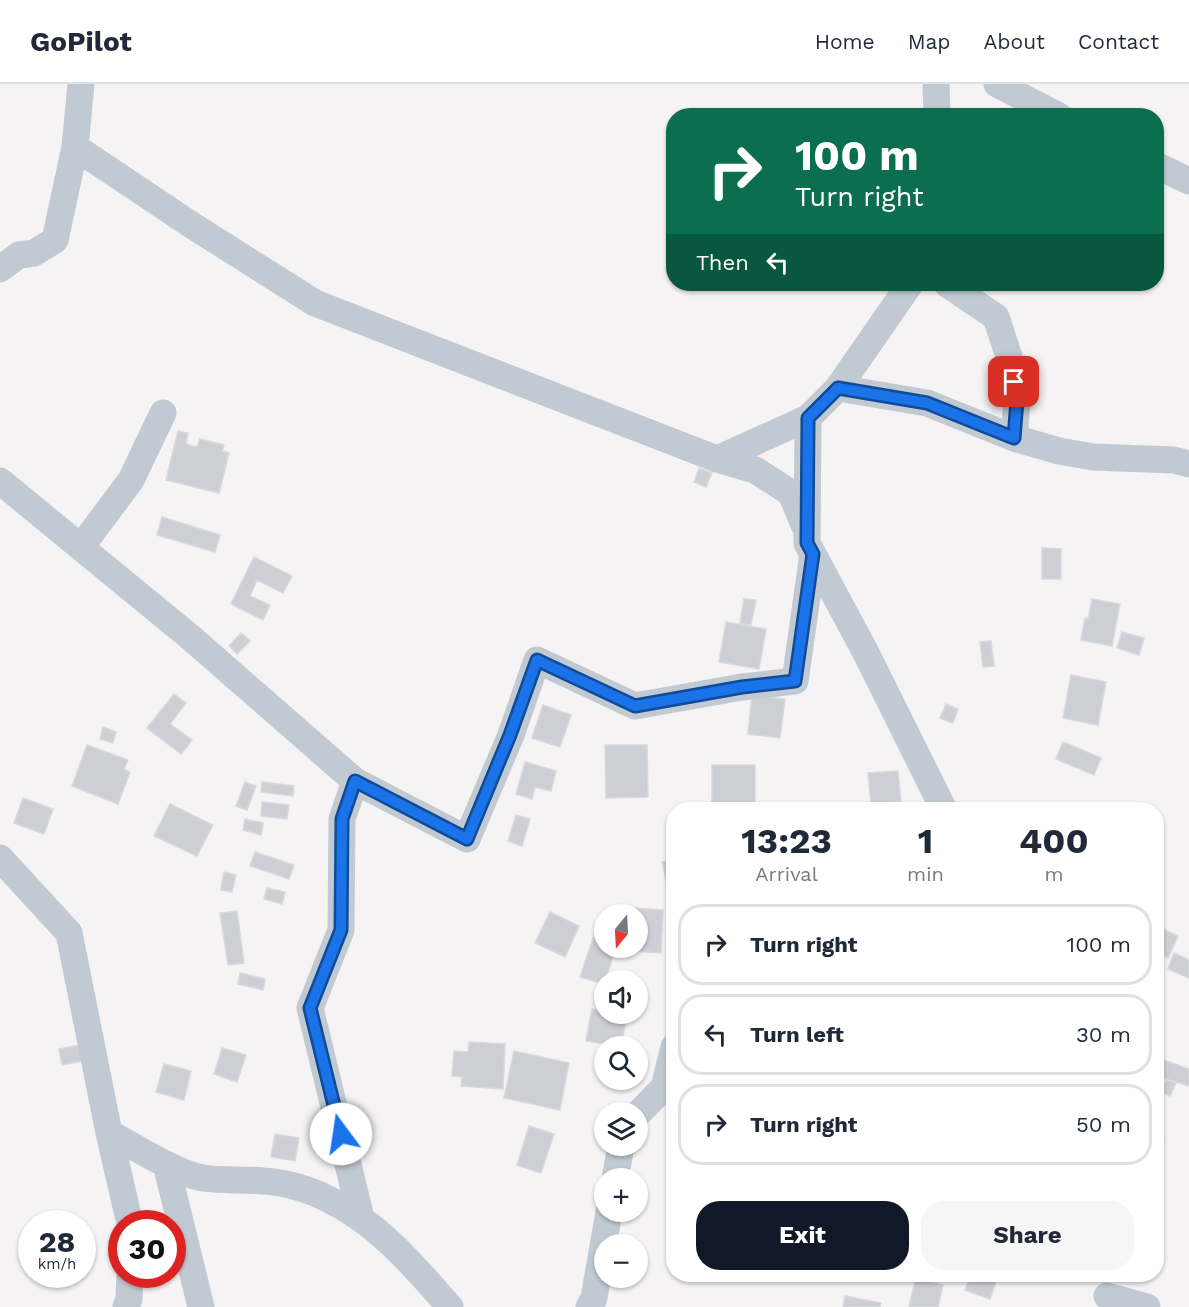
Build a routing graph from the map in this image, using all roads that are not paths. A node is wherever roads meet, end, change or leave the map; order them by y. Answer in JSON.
{"nodes":[{"id":1,"x":81,"y":84,"type":"edge"},
{"id":2,"x":936,"y":84,"type":"edge"},
{"id":3,"x":996,"y":84,"type":"edge"},
{"id":4,"x":937,"y":108,"type":"edge"},
{"id":5,"x":1043,"y":108,"type":"edge"},
{"id":6,"x":75,"y":147,"type":"junction"},
{"id":7,"x":1164,"y":169,"type":"edge"},
{"id":8,"x":1189,"y":181,"type":"edge"},
{"id":9,"x":0,"y":269,"type":"edge"},
{"id":10,"x":905,"y":291,"type":"edge"},
{"id":11,"x":957,"y":291,"type":"edge"},
{"id":12,"x":838,"y":388,"type":"junction"},
{"id":13,"x":163,"y":413,"type":"dead end"},
{"id":14,"x":808,"y":418,"type":"junction"},
{"id":15,"x":1014,"y":438,"type":"junction"},
{"id":16,"x":717,"y":459,"type":"junction"},
{"id":17,"x":1189,"y":464,"type":"edge"},
{"id":18,"x":0,"y":481,"type":"edge"},
{"id":19,"x":810,"y":543,"type":"junction"},
{"id":20,"x":81,"y":547,"type":"junction"},
{"id":21,"x":355,"y":781,"type":"junction"},
{"id":22,"x":940,"y":802,"type":"edge"},
{"id":23,"x":0,"y":858,"type":"edge"},
{"id":24,"x":666,"y":1079,"type":"edge"},
{"id":25,"x":648,"y":1104,"type":"edge"},
{"id":26,"x":109,"y":1133,"type":"junction"},
{"id":27,"x":166,"y":1164,"type":"junction"},
{"id":28,"x":127,"y":1210,"type":"edge"},
{"id":29,"x":361,"y":1218,"type":"junction"},
{"id":30,"x":607,"y":1222,"type":"edge"},
{"id":31,"x":129,"y":1288,"type":"edge"},
{"id":32,"x":1108,"y":1293,"type":"edge"},
{"id":33,"x":126,"y":1307,"type":"edge"},
{"id":34,"x":201,"y":1307,"type":"edge"},
{"id":35,"x":450,"y":1307,"type":"edge"},
{"id":36,"x":589,"y":1307,"type":"edge"},
{"id":37,"x":1147,"y":1307,"type":"edge"}],
"edges":[{"from":1,"to":6,"type":"street"},
{"from":2,"to":4,"type":"street"},
{"from":3,"to":5,"type":"street"},
{"from":6,"to":9,"type":"street"},
{"from":6,"to":16,"type":"street"},
{"from":7,"to":8,"type":"street"},
{"from":10,"to":12,"type":"street"},
{"from":11,"to":15,"type":"street"},
{"from":12,"to":14,"type":"street"},
{"from":12,"to":15,"type":"street"},
{"from":13,"to":20,"type":"street"},
{"from":14,"to":16,"type":"street"},
{"from":14,"to":19,"type":"street"},
{"from":15,"to":17,"type":"street"},
{"from":16,"to":19,"type":"street"},
{"from":18,"to":20,"type":"street"},
{"from":19,"to":21,"type":"street"},
{"from":19,"to":22,"type":"street"},
{"from":20,"to":21,"type":"street"},
{"from":21,"to":29,"type":"street"},
{"from":23,"to":26,"type":"street"},
{"from":24,"to":25,"type":"street"},
{"from":26,"to":27,"type":"street"},
{"from":26,"to":28,"type":"street"},
{"from":27,"to":29,"type":"street"},
{"from":27,"to":34,"type":"street"},
{"from":29,"to":35,"type":"street"},
{"from":30,"to":36,"type":"street"},
{"from":31,"to":33,"type":"street"},
{"from":32,"to":37,"type":"street"}]}
